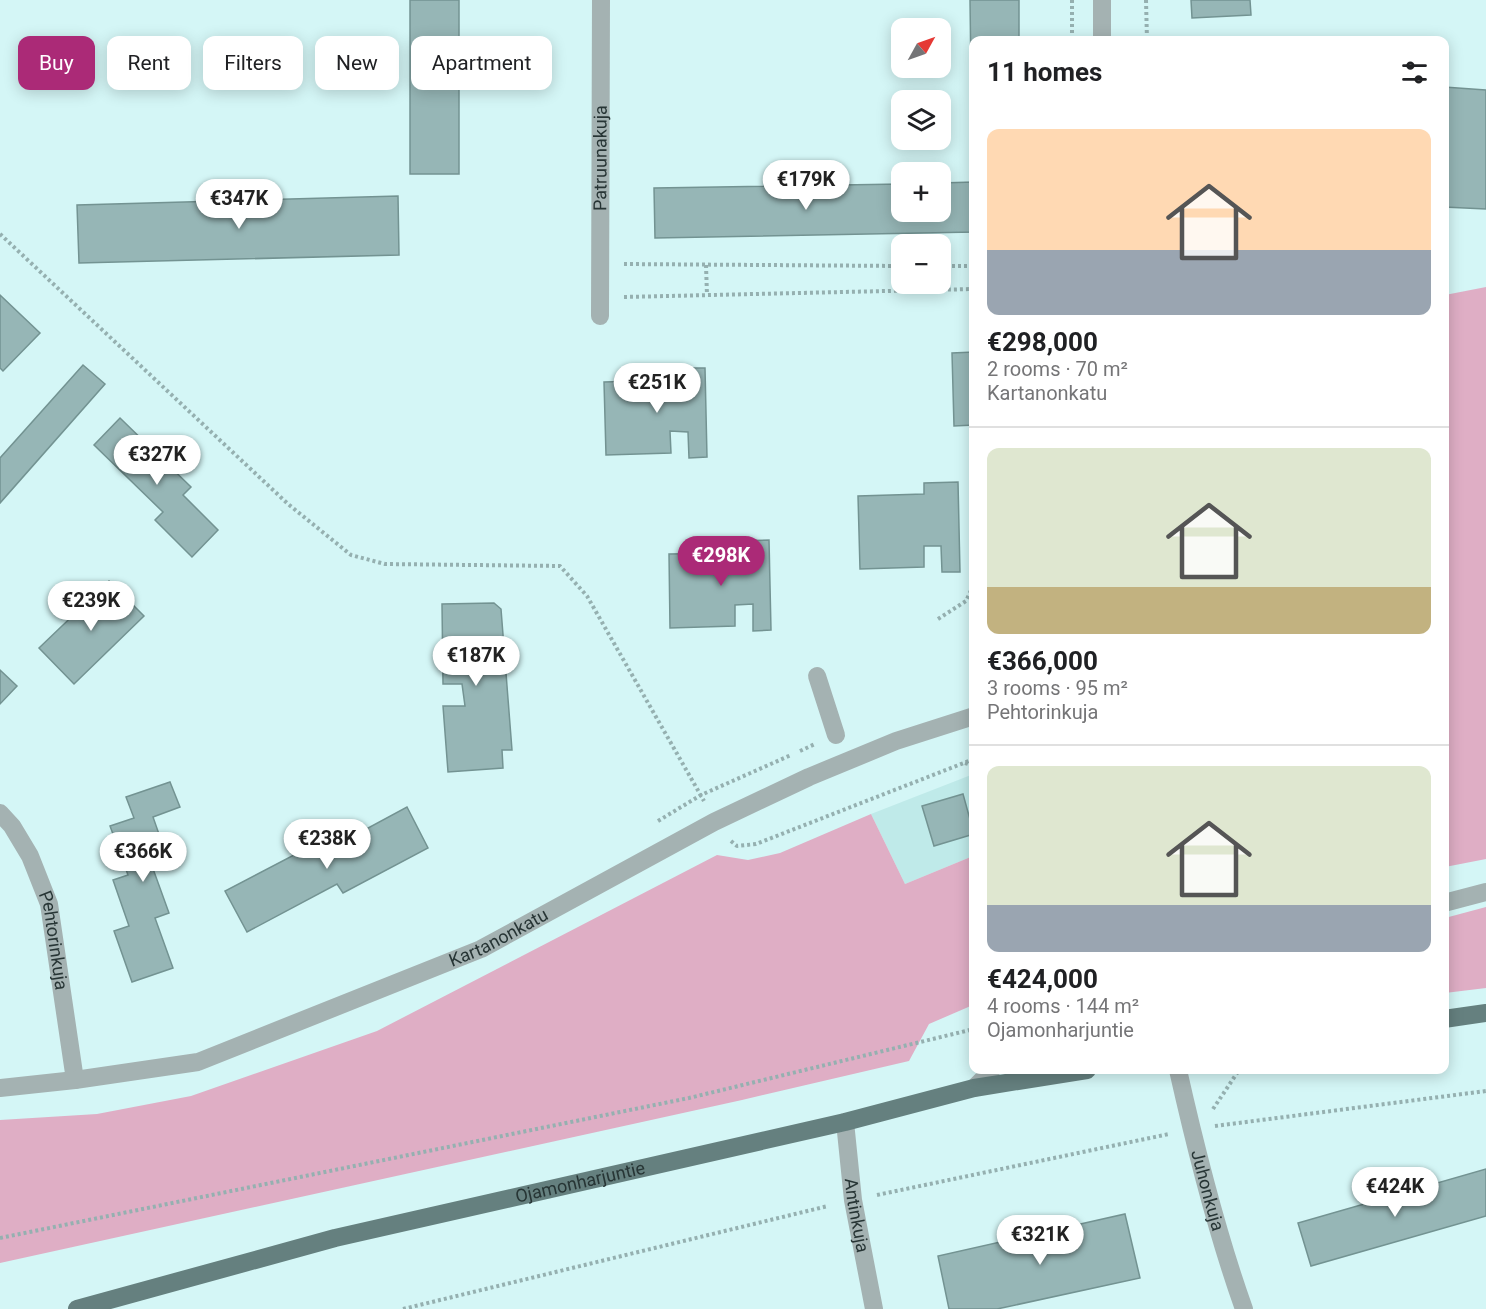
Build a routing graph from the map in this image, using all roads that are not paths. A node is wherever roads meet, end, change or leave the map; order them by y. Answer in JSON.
{"nodes":[{"id":1,"x":601,"y":0,"type":"edge"},
{"id":2,"x":1102,"y":0,"type":"edge"},
{"id":3,"x":1102,"y":36,"type":"edge"},
{"id":4,"x":600,"y":316,"type":"dead end"},
{"id":5,"x":817,"y":676,"type":"dead end"},
{"id":6,"x":969,"y":718,"type":"edge"},
{"id":7,"x":836,"y":735,"type":"road end"},
{"id":8,"x":0,"y":813,"type":"edge"},
{"id":9,"x":1486,"y":892,"type":"edge"},
{"id":10,"x":1449,"y":902,"type":"edge"},
{"id":11,"x":1486,"y":1013,"type":"edge"},
{"id":12,"x":1449,"y":1017,"type":"edge"},
{"id":13,"x":988,"y":1074,"type":"edge"},
{"id":14,"x":1062,"y":1074,"type":"edge"},
{"id":15,"x":1179,"y":1074,"type":"edge"},
{"id":16,"x":75,"y":1080,"type":"junction"},
{"id":17,"x":0,"y":1088,"type":"edge"},
{"id":18,"x":974,"y":1088,"type":"junction"},
{"id":19,"x":845,"y":1122,"type":"junction"},
{"id":20,"x":77,"y":1309,"type":"edge"},
{"id":21,"x":873,"y":1309,"type":"edge"},
{"id":22,"x":1244,"y":1309,"type":"edge"}],
"edges":[{"from":1,"to":4,"type":"street","name":"Patruunakuja"},
{"from":2,"to":3,"type":"street"},
{"from":5,"to":7,"type":"street"},
{"from":6,"to":16,"type":"street","name":"Kartanonkatu"},
{"from":8,"to":16,"type":"street","name":"Pehtorinkuja"},
{"from":9,"to":10,"type":"street"},
{"from":11,"to":12,"type":"main road"},
{"from":13,"to":18,"type":"street"},
{"from":14,"to":18,"type":"main road","name":"Ojamonharjuntie"},
{"from":15,"to":22,"type":"street","name":"Juhonkuja"},
{"from":16,"to":17,"type":"street","name":"Kartanonkatu"},
{"from":18,"to":19,"type":"main road","name":"Ojamonharjuntie"},
{"from":19,"to":20,"type":"main road","name":"Ojamonharjuntie"},
{"from":19,"to":21,"type":"street","name":"Antinkuja"}]}
